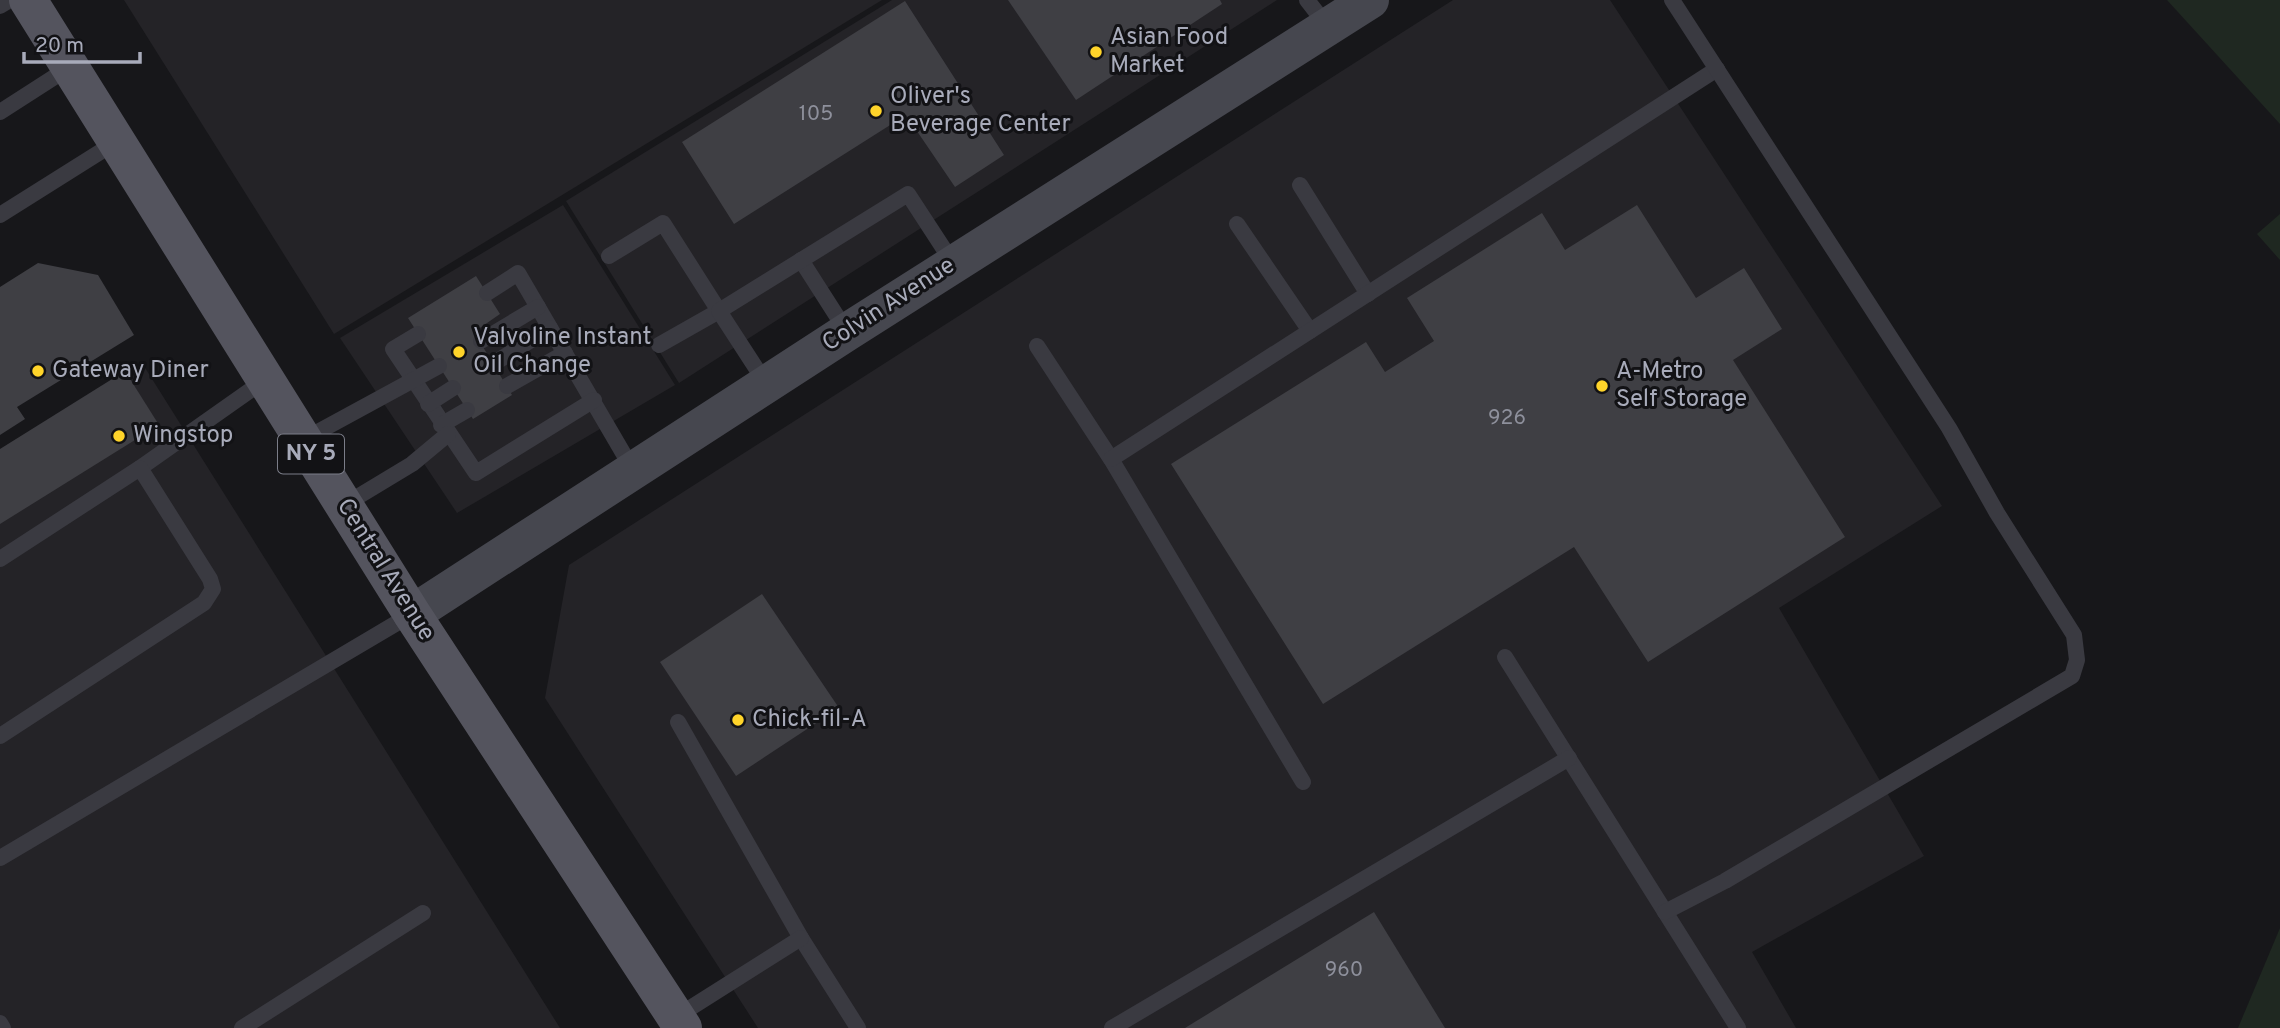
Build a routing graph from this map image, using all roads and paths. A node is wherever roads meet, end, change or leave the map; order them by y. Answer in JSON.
{"nodes":[{"id":1,"x":10,"y":0,"type":"edge"},
{"id":2,"x":28,"y":0,"type":"edge"},
{"id":3,"x":1370,"y":0,"type":"edge"},
{"id":4,"x":1672,"y":0,"type":"edge"},
{"id":5,"x":0,"y":6,"type":"edge"},
{"id":6,"x":1317,"y":13,"type":"edge"},
{"id":7,"x":70,"y":67,"type":"junction"},
{"id":8,"x":1717,"y":69,"type":"junction"},
{"id":9,"x":0,"y":112,"type":"edge"},
{"id":10,"x":117,"y":141,"type":"junction"},
{"id":11,"x":1300,"y":186,"type":"dead end"},
{"id":12,"x":0,"y":215,"type":"edge"},
{"id":13,"x":1237,"y":224,"type":"dead end"},
{"id":14,"x":609,"y":256,"type":"dead end"},
{"id":15,"x":801,"y":260,"type":"junction"},
{"id":16,"x":953,"y":263,"type":"junction"},
{"id":17,"x":487,"y":293,"type":"dead end"},
{"id":18,"x":1368,"y":294,"type":"junction"},
{"id":19,"x":538,"y":307,"type":"junction"},
{"id":20,"x":719,"y":310,"type":"junction"},
{"id":21,"x":550,"y":328,"type":"junction"},
{"id":22,"x":1310,"y":331,"type":"junction"},
{"id":23,"x":846,"y":332,"type":"junction"},
{"id":24,"x":418,"y":334,"type":"dead end"},
{"id":25,"x":481,"y":341,"type":"dead end"},
{"id":26,"x":659,"y":345,"type":"dead end"},
{"id":27,"x":1037,"y":346,"type":"dead end"},
{"id":28,"x":565,"y":353,"type":"junction"},
{"id":29,"x":493,"y":364,"type":"dead end"},
{"id":30,"x":439,"y":366,"type":"dead end"},
{"id":31,"x":265,"y":380,"type":"junction"},
{"id":32,"x":413,"y":380,"type":"junction"},
{"id":33,"x":767,"y":385,"type":"junction"},
{"id":34,"x":507,"y":386,"type":"dead end"},
{"id":35,"x":453,"y":388,"type":"dead end"},
{"id":36,"x":594,"y":400,"type":"junction"},
{"id":37,"x":428,"y":404,"type":"junction"},
{"id":38,"x":467,"y":410,"type":"dead end"},
{"id":39,"x":444,"y":430,"type":"junction"},
{"id":40,"x":303,"y":440,"type":"junction"},
{"id":41,"x":1111,"y":460,"type":"junction"},
{"id":42,"x":140,"y":468,"type":"junction"},
{"id":43,"x":633,"y":470,"type":"junction"},
{"id":44,"x":344,"y":505,"type":"junction"},
{"id":45,"x":0,"y":559,"type":"edge"},
{"id":46,"x":412,"y":614,"type":"junction"},
{"id":47,"x":1505,"y":657,"type":"dead end"},
{"id":48,"x":678,"y":722,"type":"dead end"},
{"id":49,"x":0,"y":736,"type":"edge"},
{"id":50,"x":1569,"y":758,"type":"junction"},
{"id":51,"x":1303,"y":782,"type":"dead end"},
{"id":52,"x":0,"y":858,"type":"edge"},
{"id":53,"x":1665,"y":912,"type":"junction"},
{"id":54,"x":422,"y":913,"type":"dead end"},
{"id":55,"x":801,"y":938,"type":"junction"},
{"id":56,"x":0,"y":1023,"type":"edge"},
{"id":57,"x":679,"y":1023,"type":"edge"},
{"id":58,"x":3,"y":1028,"type":"edge"},
{"id":59,"x":244,"y":1028,"type":"edge"},
{"id":60,"x":858,"y":1028,"type":"edge"},
{"id":61,"x":1112,"y":1028,"type":"edge"},
{"id":62,"x":1738,"y":1028,"type":"edge"}],
"edges":[{"from":1,"to":5,"type":"lane"},
{"from":2,"to":7,"type":"main road","name":"Central Avenue","number":"NY 5"},
{"from":3,"to":6,"type":"street","name":"Colvin Avenue"},
{"from":4,"to":8,"type":"lane"},
{"from":6,"to":16,"type":"street","name":"Colvin Avenue"},
{"from":7,"to":9,"type":"lane"},
{"from":7,"to":10,"type":"main road","name":"Central Avenue","number":"NY 5"},
{"from":8,"to":18,"type":"lane"},
{"from":8,"to":53,"type":"lane"},
{"from":10,"to":12,"type":"lane"},
{"from":10,"to":31,"type":"main road","name":"Central Avenue","number":"NY 5"},
{"from":11,"to":18,"type":"lane"},
{"from":13,"to":22,"type":"lane"},
{"from":14,"to":20,"type":"lane"},
{"from":15,"to":16,"type":"lane"},
{"from":15,"to":20,"type":"lane"},
{"from":15,"to":23,"type":"lane"},
{"from":16,"to":23,"type":"street","name":"Colvin Avenue"},
{"from":17,"to":19,"type":"lane"},
{"from":18,"to":22,"type":"lane"},
{"from":19,"to":21,"type":"lane"},
{"from":19,"to":25,"type":"lane"},
{"from":20,"to":26,"type":"lane"},
{"from":20,"to":33,"type":"lane"},
{"from":21,"to":28,"type":"lane"},
{"from":21,"to":29,"type":"lane"},
{"from":22,"to":41,"type":"lane"},
{"from":23,"to":33,"type":"street","name":"Colvin Avenue"},
{"from":24,"to":32,"type":"lane"},
{"from":27,"to":41,"type":"lane"},
{"from":28,"to":34,"type":"lane"},
{"from":28,"to":36,"type":"lane"},
{"from":30,"to":32,"type":"lane"},
{"from":31,"to":40,"type":"main road","name":"Central Avenue","number":"NY 5"},
{"from":31,"to":42,"type":"lane"},
{"from":32,"to":37,"type":"lane"},
{"from":32,"to":40,"type":"lane"},
{"from":33,"to":43,"type":"street","name":"Colvin Avenue"},
{"from":35,"to":37,"type":"lane"},
{"from":36,"to":39,"type":"lane"},
{"from":36,"to":43,"type":"lane"},
{"from":37,"to":39,"type":"lane"},
{"from":38,"to":39,"type":"lane"},
{"from":39,"to":44,"type":"lane"},
{"from":40,"to":44,"type":"main road","name":"Central Avenue","number":"NY 5"},
{"from":41,"to":51,"type":"lane"},
{"from":42,"to":45,"type":"lane"},
{"from":42,"to":49,"type":"lane"},
{"from":43,"to":46,"type":"street","name":"Colvin Avenue"},
{"from":44,"to":46,"type":"main road","name":"Central Avenue","number":"NY 5"},
{"from":46,"to":52,"type":"lane"},
{"from":46,"to":57,"type":"main road","name":"Central Avenue","number":"NY 5"},
{"from":47,"to":50,"type":"lane"},
{"from":48,"to":55,"type":"lane"},
{"from":50,"to":53,"type":"lane"},
{"from":50,"to":61,"type":"lane"},
{"from":53,"to":62,"type":"lane"},
{"from":54,"to":59,"type":"lane"},
{"from":55,"to":57,"type":"lane"},
{"from":55,"to":60,"type":"lane"},
{"from":56,"to":58,"type":"lane"}]}
